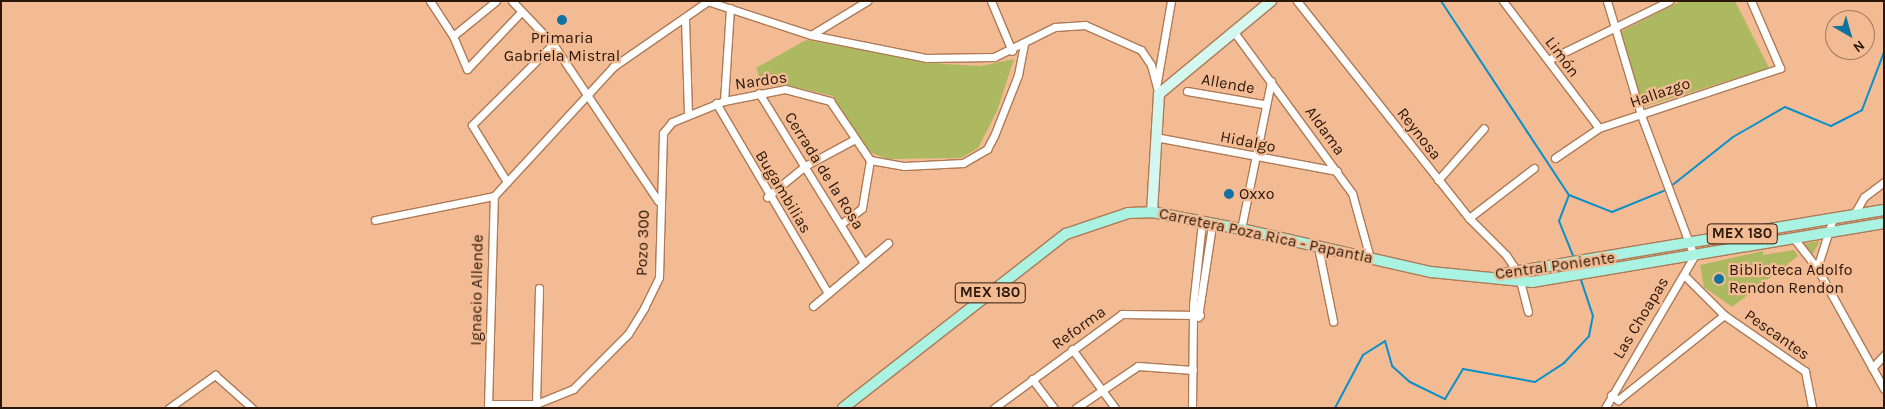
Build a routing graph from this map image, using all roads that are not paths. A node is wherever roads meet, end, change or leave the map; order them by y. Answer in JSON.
{"nodes":[{"id":1,"x":430,"y":1,"type":"edge"},
{"id":2,"x":496,"y":1,"type":"edge"},
{"id":3,"x":512,"y":1,"type":"edge"},
{"id":4,"x":708,"y":1,"type":"edge"},
{"id":5,"x":868,"y":1,"type":"edge"},
{"id":6,"x":991,"y":1,"type":"edge"},
{"id":7,"x":1172,"y":1,"type":"edge"},
{"id":8,"x":1271,"y":1,"type":"edge"},
{"id":9,"x":1297,"y":1,"type":"edge"},
{"id":10,"x":1503,"y":1,"type":"edge"},
{"id":11,"x":1607,"y":1,"type":"edge"},
{"id":12,"x":1669,"y":1,"type":"edge"},
{"id":13,"x":1753,"y":2,"type":"edge"},
{"id":14,"x":730,"y":8,"type":"junction"},
{"id":15,"x":521,"y":12,"type":"junction"},
{"id":16,"x":685,"y":18,"type":"junction"},
{"id":17,"x":1614,"y":28,"type":"junction"},
{"id":18,"x":1234,"y":32,"type":"junction"},
{"id":19,"x":811,"y":35,"type":"junction"},
{"id":20,"x":453,"y":36,"type":"junction"},
{"id":21,"x":554,"y":44,"type":"junction"},
{"id":22,"x":1024,"y":45,"type":"junction"},
{"id":23,"x":1012,"y":51,"type":"junction"},
{"id":24,"x":1548,"y":60,"type":"junction"},
{"id":25,"x":1270,"y":81,"type":"junction"},
{"id":26,"x":1158,"y":89,"type":"junction"},
{"id":27,"x":1187,"y":91,"type":"dead end"},
{"id":28,"x":586,"y":93,"type":"junction"},
{"id":29,"x":759,"y":93,"type":"junction"},
{"id":30,"x":724,"y":101,"type":"junction"},
{"id":31,"x":716,"y":103,"type":"junction"},
{"id":32,"x":1263,"y":104,"type":"junction"},
{"id":33,"x":688,"y":112,"type":"junction"},
{"id":34,"x":1641,"y":115,"type":"junction"},
{"id":35,"x":1484,"y":128,"type":"dead end"},
{"id":36,"x":1599,"y":128,"type":"junction"},
{"id":37,"x":1155,"y":137,"type":"junction"},
{"id":38,"x":853,"y":140,"type":"junction"},
{"id":39,"x":1254,"y":158,"type":"junction"},
{"id":40,"x":1555,"y":158,"type":"dead end"},
{"id":41,"x":870,"y":160,"type":"junction"},
{"id":42,"x":805,"y":166,"type":"junction"},
{"id":43,"x":1534,"y":168,"type":"dead end"},
{"id":44,"x":1337,"y":171,"type":"junction"},
{"id":45,"x":1438,"y":180,"type":"junction"},
{"id":46,"x":507,"y":182,"type":"junction"},
{"id":47,"x":1884,"y":182,"type":"edge"},
{"id":48,"x":494,"y":196,"type":"junction"},
{"id":49,"x":767,"y":197,"type":"junction"},
{"id":50,"x":658,"y":201,"type":"junction"},
{"id":51,"x":1884,"y":210,"type":"edge"},
{"id":52,"x":1152,"y":212,"type":"junction"},
{"id":53,"x":1468,"y":218,"type":"junction"},
{"id":54,"x":1852,"y":218,"type":"junction"},
{"id":55,"x":375,"y":220,"type":"dead end"},
{"id":56,"x":1832,"y":221,"type":"junction"},
{"id":57,"x":1207,"y":223,"type":"junction"},
{"id":58,"x":1884,"y":223,"type":"edge"},
{"id":59,"x":841,"y":224,"type":"junction"},
{"id":60,"x":1241,"y":229,"type":"junction"},
{"id":61,"x":1831,"y":234,"type":"junction"},
{"id":62,"x":1796,"y":241,"type":"junction"},
{"id":63,"x":888,"y":243,"type":"dead end"},
{"id":64,"x":1687,"y":243,"type":"junction"},
{"id":65,"x":1318,"y":247,"type":"junction"},
{"id":66,"x":1694,"y":256,"type":"junction"},
{"id":67,"x":1370,"y":258,"type":"junction"},
{"id":68,"x":864,"y":263,"type":"junction"},
{"id":69,"x":1817,"y":268,"type":"junction"},
{"id":70,"x":1196,"y":272,"type":"junction"},
{"id":71,"x":1207,"y":274,"type":"junction"},
{"id":72,"x":1684,"y":275,"type":"junction"},
{"id":73,"x":1480,"y":276,"type":"joint"},
{"id":74,"x":1520,"y":277,"type":"junction"},
{"id":75,"x":539,"y":288,"type":"dead end"},
{"id":76,"x":828,"y":293,"type":"junction"},
{"id":77,"x":813,"y":306,"type":"dead end"},
{"id":78,"x":1528,"y":312,"type":"dead end"},
{"id":79,"x":1724,"y":315,"type":"junction"},
{"id":80,"x":1197,"y":317,"type":"junction"},
{"id":81,"x":1333,"y":321,"type":"dead end"},
{"id":82,"x":1072,"y":349,"type":"junction"},
{"id":83,"x":1883,"y":359,"type":"edge"},
{"id":84,"x":1872,"y":368,"type":"junction"},
{"id":85,"x":1193,"y":370,"type":"junction"},
{"id":86,"x":1032,"y":380,"type":"junction"},
{"id":87,"x":1104,"y":389,"type":"junction"},
{"id":88,"x":1884,"y":389,"type":"edge"},
{"id":89,"x":1611,"y":395,"type":"junction"},
{"id":90,"x":536,"y":404,"type":"junction"},
{"id":91,"x":488,"y":406,"type":"edge"},
{"id":92,"x":169,"y":408,"type":"edge"},
{"id":93,"x":252,"y":408,"type":"edge"},
{"id":94,"x":843,"y":408,"type":"edge"},
{"id":95,"x":994,"y":408,"type":"edge"},
{"id":96,"x":1054,"y":408,"type":"edge"},
{"id":97,"x":1076,"y":408,"type":"edge"},
{"id":98,"x":1115,"y":408,"type":"edge"},
{"id":99,"x":1192,"y":408,"type":"edge"},
{"id":100,"x":1605,"y":408,"type":"edge"},
{"id":101,"x":1812,"y":408,"type":"edge"}],
"edges":[{"from":1,"to":20,"type":"street"},
{"from":2,"to":20,"type":"street"},
{"from":3,"to":15,"type":"street"},
{"from":4,"to":14,"type":"street"},
{"from":4,"to":16,"type":"street"},
{"from":5,"to":19,"type":"street"},
{"from":6,"to":23,"type":"street"},
{"from":7,"to":26,"type":"street"},
{"from":8,"to":18,"type":"street"},
{"from":9,"to":45,"type":"street","name":"Reynosa"},
{"from":10,"to":24,"type":"street","name":"Limón"},
{"from":11,"to":17,"type":"street"},
{"from":12,"to":17,"type":"street"},
{"from":13,"to":34,"type":"street","name":"Hallazgo"},
{"from":14,"to":19,"type":"street"},
{"from":14,"to":30,"type":"street"},
{"from":15,"to":20,"type":"street"},
{"from":15,"to":21,"type":"street"},
{"from":16,"to":28,"type":"street"},
{"from":16,"to":33,"type":"street"},
{"from":17,"to":24,"type":"street"},
{"from":17,"to":34,"type":"street"},
{"from":18,"to":25,"type":"street","name":"Aldama"},
{"from":18,"to":26,"type":"street"},
{"from":19,"to":23,"type":"street"},
{"from":21,"to":28,"type":"street"},
{"from":21,"to":46,"type":"street"},
{"from":22,"to":23,"type":"street"},
{"from":22,"to":26,"type":"street"},
{"from":22,"to":41,"type":"street"},
{"from":24,"to":36,"type":"street","name":"Limón"},
{"from":25,"to":32,"type":"street"},
{"from":25,"to":44,"type":"street","name":"Aldama"},
{"from":26,"to":37,"type":"street"},
{"from":27,"to":32,"type":"street","name":"Allende"},
{"from":28,"to":46,"type":"street"},
{"from":28,"to":50,"type":"street"},
{"from":29,"to":30,"type":"street","name":"Nardos"},
{"from":29,"to":38,"type":"street","name":"Nardos"},
{"from":29,"to":42,"type":"street","name":"Cerrada de la Rosa"},
{"from":30,"to":31,"type":"street","name":"Nardos"},
{"from":31,"to":33,"type":"street","name":"Pozo 300"},
{"from":31,"to":49,"type":"street","name":"Bugambilias"},
{"from":32,"to":39,"type":"street"},
{"from":33,"to":50,"type":"street","name":"Pozo 300"},
{"from":34,"to":36,"type":"street","name":"Hallazgo"},
{"from":34,"to":64,"type":"street"},
{"from":35,"to":45,"type":"street"},
{"from":36,"to":40,"type":"street","name":"Hallazgo"},
{"from":37,"to":39,"type":"street","name":"Hidalgo"},
{"from":37,"to":52,"type":"street"},
{"from":38,"to":41,"type":"street"},
{"from":38,"to":42,"type":"street"},
{"from":39,"to":44,"type":"street","name":"Hidalgo"},
{"from":39,"to":60,"type":"street"},
{"from":41,"to":59,"type":"street"},
{"from":42,"to":49,"type":"street"},
{"from":42,"to":59,"type":"street","name":"Cerrada de la Rosa"},
{"from":43,"to":53,"type":"street"},
{"from":44,"to":67,"type":"street","name":"Aldama"},
{"from":45,"to":53,"type":"street","name":"Reynosa"},
{"from":46,"to":48,"type":"street"},
{"from":47,"to":54,"type":"street"},
{"from":48,"to":55,"type":"street"},
{"from":48,"to":91,"type":"street","name":"Ignacio Allende"},
{"from":49,"to":76,"type":"street","name":"Bugambilias"},
{"from":50,"to":90,"type":"street","name":"Pozo 300"},
{"from":51,"to":54,"type":"main road","name":"Central Poniente","number":"MEX 180"},
{"from":52,"to":57,"type":"main road","name":"Carretera Poza Rica - Papantla","number":"MEX 180"},
{"from":52,"to":94,"type":"main road","name":"Carretera Poza Rica - Papantla","number":"MEX 180"},
{"from":53,"to":74,"type":"street","name":"Reynosa"},
{"from":54,"to":56,"type":"main road","name":"Central Poniente","number":"MEX 180"},
{"from":56,"to":61,"type":"street"},
{"from":56,"to":64,"type":"main road","name":"Central Poniente","number":"MEX 180"},
{"from":57,"to":60,"type":"main road","name":"Carretera Poza Rica - Papantla","number":"MEX 180"},
{"from":57,"to":70,"type":"street"},
{"from":57,"to":71,"type":"street"},
{"from":58,"to":61,"type":"main road","name":"Central Poniente","number":"MEX 180"},
{"from":59,"to":68,"type":"street","name":"Cerrada de la Rosa"},
{"from":60,"to":65,"type":"main road","name":"Carretera Poza Rica - Papantla","number":"MEX 180"},
{"from":61,"to":62,"type":"main road","name":"Central Poniente","number":"MEX 180"},
{"from":61,"to":69,"type":"street"},
{"from":62,"to":66,"type":"main road","name":"Central Poniente","number":"MEX 180"},
{"from":62,"to":69,"type":"street"},
{"from":63,"to":68,"type":"street"},
{"from":64,"to":66,"type":"street"},
{"from":64,"to":74,"type":"main road","name":"Central Poniente","number":"MEX 180"},
{"from":65,"to":67,"type":"main road","name":"Carretera Poza Rica - Papantla","number":"MEX 180"},
{"from":65,"to":81,"type":"street"},
{"from":66,"to":72,"type":"street","name":"Las Choapas"},
{"from":66,"to":74,"type":"main road","name":"Central Poniente","number":"MEX 180"},
{"from":67,"to":73,"type":"main road","name":"Carretera Poza Rica - Papantla","number":"MEX 180"},
{"from":68,"to":76,"type":"street"},
{"from":69,"to":84,"type":"street"},
{"from":70,"to":71,"type":"street"},
{"from":70,"to":80,"type":"street"},
{"from":71,"to":80,"type":"street"},
{"from":72,"to":79,"type":"street","name":"Pescantes"},
{"from":72,"to":89,"type":"street","name":"Las Choapas"},
{"from":73,"to":74,"type":"main road","name":"Central Poniente","number":"MEX 180"},
{"from":74,"to":78,"type":"street"},
{"from":75,"to":90,"type":"street"},
{"from":76,"to":77,"type":"street"},
{"from":79,"to":89,"type":"street"},
{"from":79,"to":101,"type":"street","name":"Pescantes"},
{"from":80,"to":82,"type":"street","name":"Reforma"},
{"from":80,"to":85,"type":"street"},
{"from":82,"to":86,"type":"street","name":"Reforma"},
{"from":82,"to":87,"type":"street"},
{"from":83,"to":84,"type":"street"},
{"from":84,"to":88,"type":"street"},
{"from":85,"to":87,"type":"street"},
{"from":85,"to":99,"type":"street"},
{"from":86,"to":95,"type":"street","name":"Reforma"},
{"from":86,"to":96,"type":"street"},
{"from":87,"to":97,"type":"street"},
{"from":87,"to":98,"type":"street"},
{"from":89,"to":100,"type":"street","name":"Las Choapas"},
{"from":90,"to":91,"type":"street","name":"Pozo 300"},
{"from":92,"to":93,"type":"street"}]}
